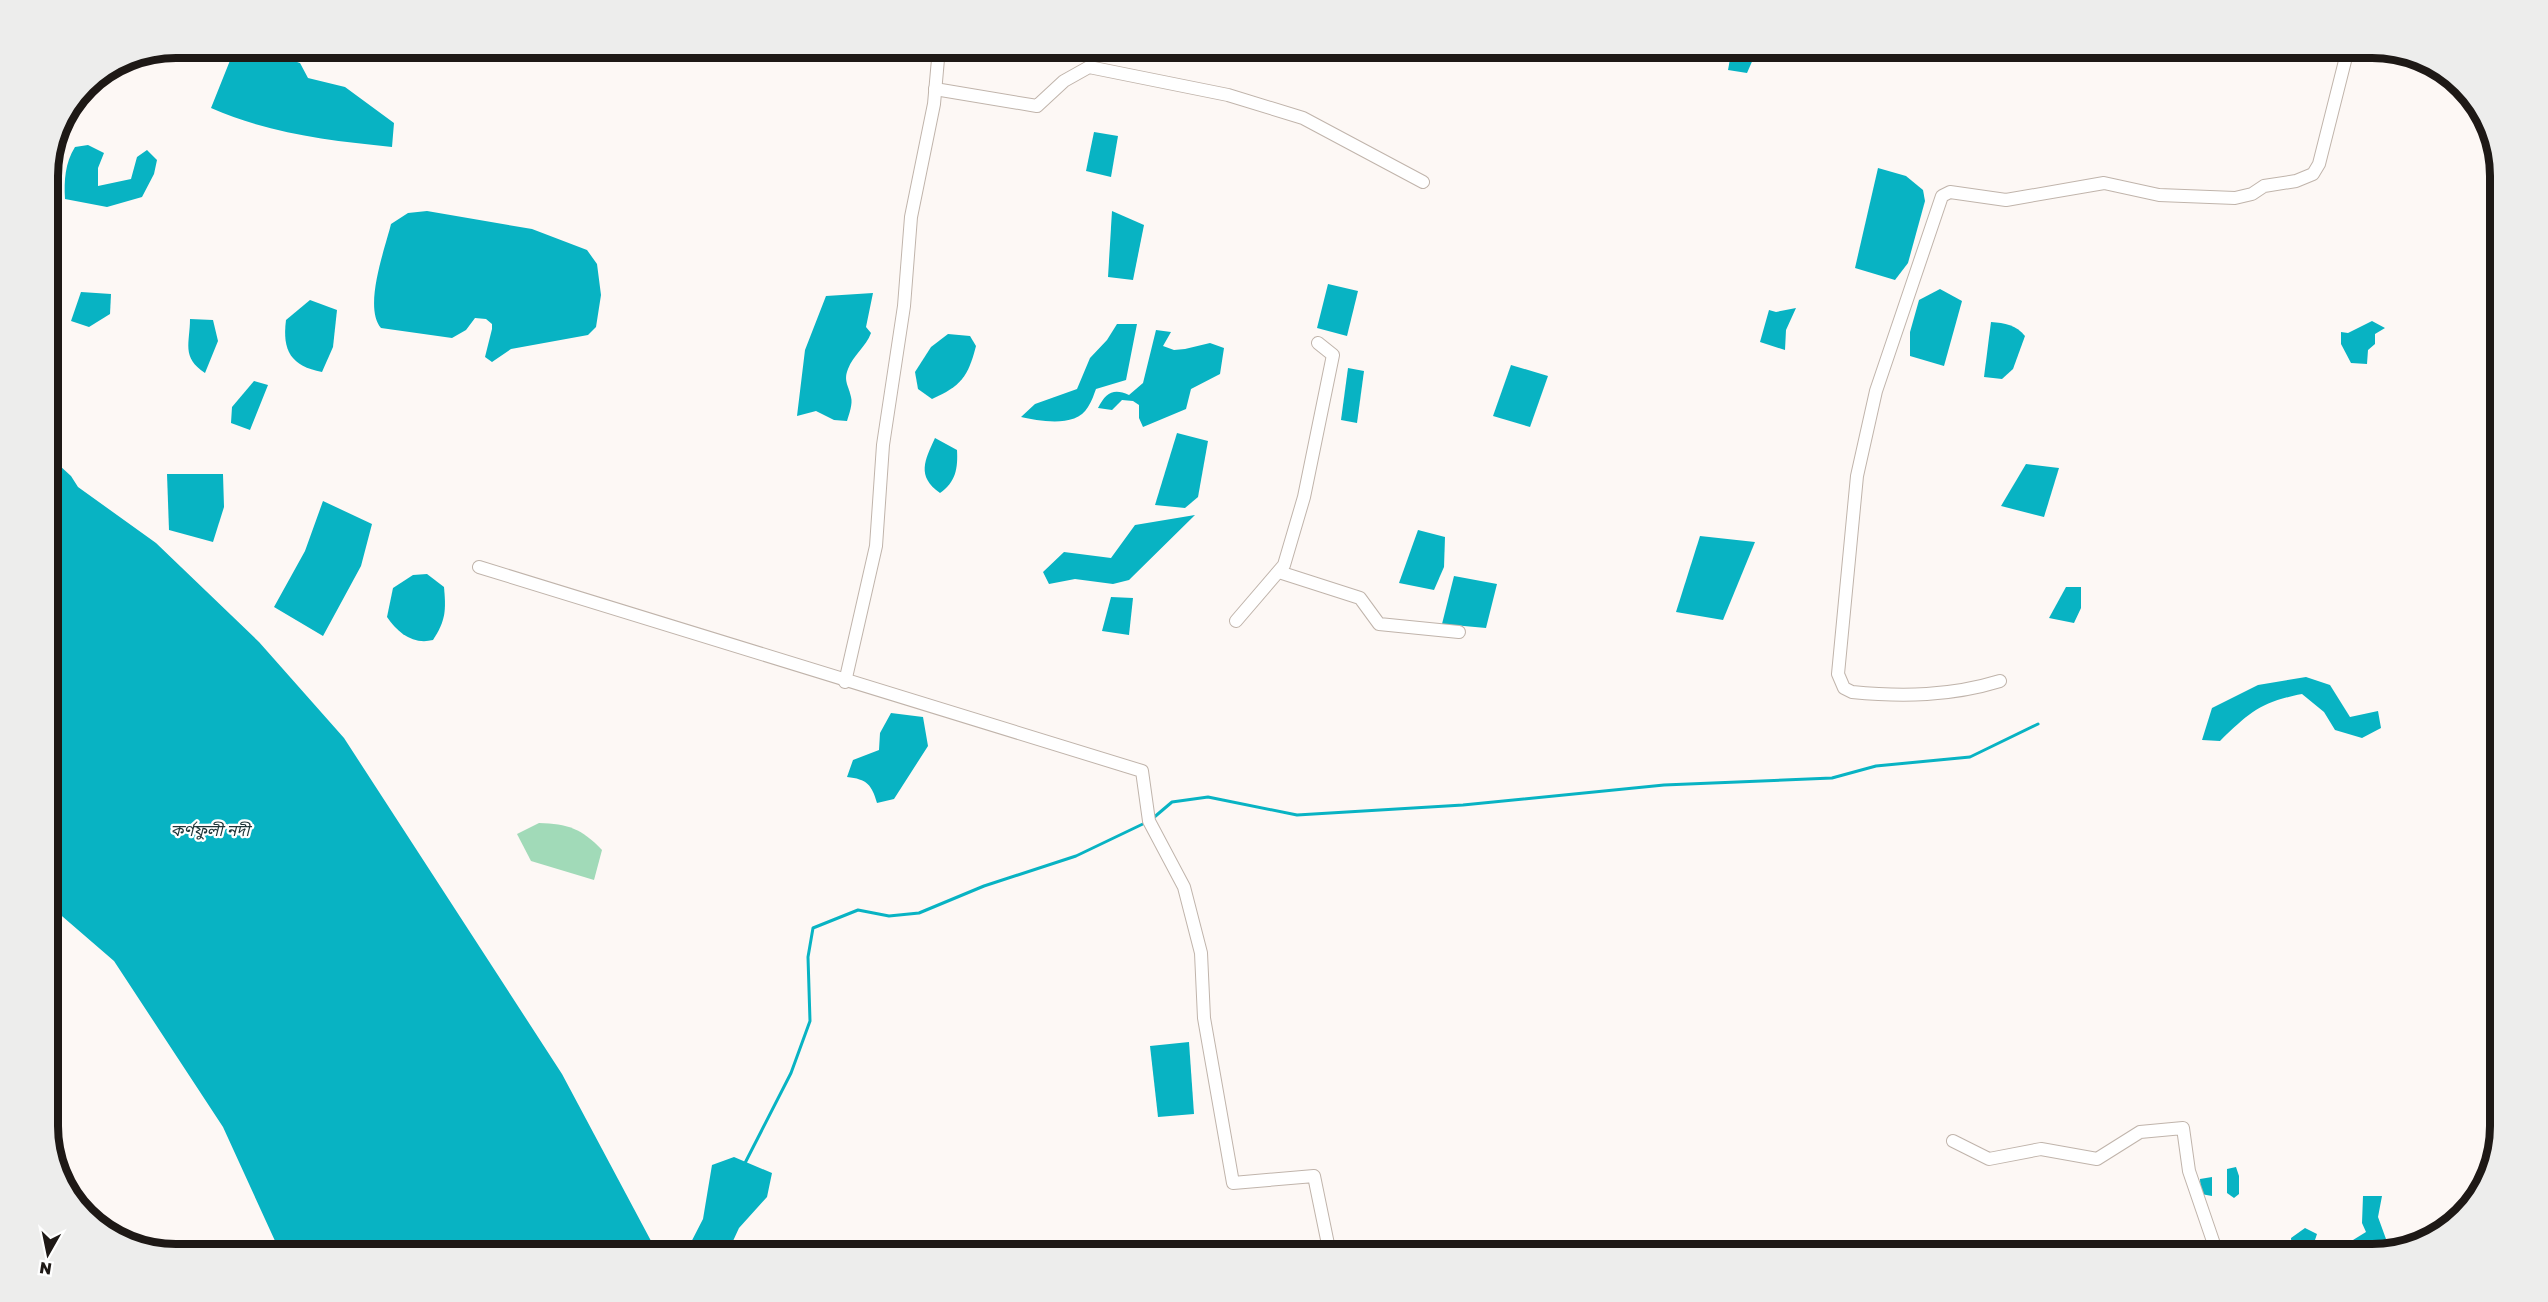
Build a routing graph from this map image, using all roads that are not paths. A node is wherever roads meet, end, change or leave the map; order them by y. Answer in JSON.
{"nodes":[{"id":1,"x":938,"y":58,"type":"edge"},
{"id":2,"x":2346,"y":58,"type":"edge"},
{"id":3,"x":935,"y":89,"type":"junction"},
{"id":4,"x":1423,"y":182,"type":"dead end"},
{"id":5,"x":1318,"y":343,"type":"dead end"},
{"id":6,"x":479,"y":567,"type":"dead end"},
{"id":7,"x":1279,"y":572,"type":"junction"},
{"id":8,"x":1236,"y":621,"type":"dead end"},
{"id":9,"x":1459,"y":632,"type":"dead end"},
{"id":10,"x":845,"y":681,"type":"junction"},
{"id":11,"x":2000,"y":681,"type":"dead end"},
{"id":12,"x":1953,"y":1141,"type":"dead end"},
{"id":13,"x":1328,"y":1244,"type":"edge"},
{"id":14,"x":2214,"y":1244,"type":"edge"}],
"edges":[{"from":1,"to":3,"type":"street"},
{"from":2,"to":11,"type":"street"},
{"from":3,"to":4,"type":"street"},
{"from":3,"to":10,"type":"street"},
{"from":5,"to":7,"type":"street"},
{"from":6,"to":10,"type":"street"},
{"from":7,"to":8,"type":"street"},
{"from":7,"to":9,"type":"street"},
{"from":10,"to":13,"type":"street"},
{"from":12,"to":14,"type":"street"}]}
